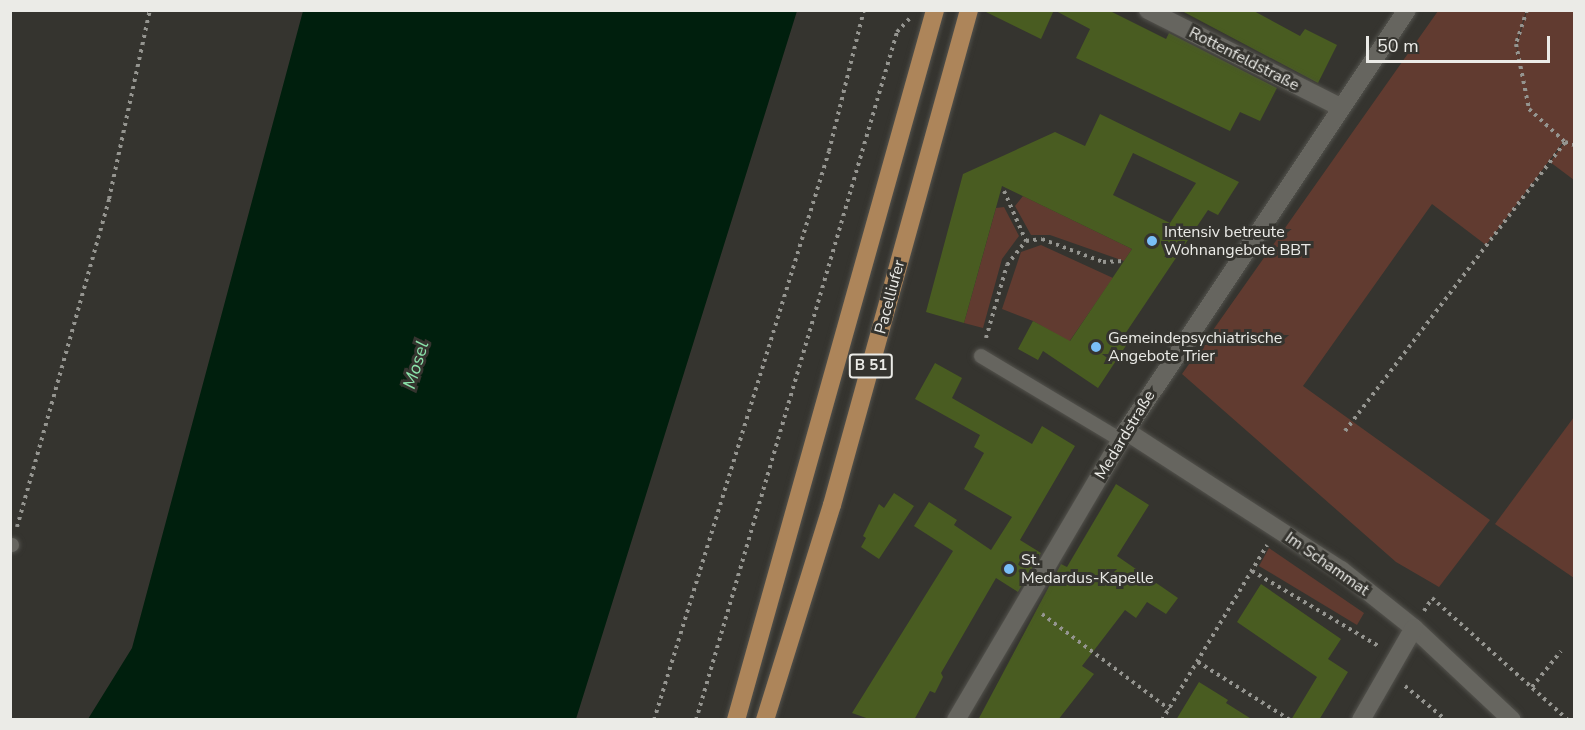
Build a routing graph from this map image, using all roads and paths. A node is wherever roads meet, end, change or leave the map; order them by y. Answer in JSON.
{"nodes":[{"id":1,"x":150,"y":10,"type":"edge"},
{"id":2,"x":864,"y":10,"type":"edge"},
{"id":3,"x":935,"y":10,"type":"edge"},
{"id":4,"x":969,"y":10,"type":"edge"},
{"id":5,"x":1148,"y":10,"type":"edge"},
{"id":6,"x":1407,"y":10,"type":"edge"},
{"id":7,"x":1527,"y":10,"type":"edge"},
{"id":8,"x":914,"y":13,"type":"dead end"},
{"id":9,"x":1340,"y":107,"type":"junction"},
{"id":10,"x":1565,"y":142,"type":"junction"},
{"id":11,"x":1575,"y":145,"type":"edge"},
{"id":12,"x":1004,"y":191,"type":"dead end"},
{"id":13,"x":1026,"y":241,"type":"junction"},
{"id":14,"x":1124,"y":261,"type":"dead end"},
{"id":15,"x":981,"y":356,"type":"joint"},
{"id":16,"x":1346,"y":431,"type":"dead end"},
{"id":17,"x":1123,"y":435,"type":"junction"},
{"id":18,"x":1276,"y":529,"type":"junction"},
{"id":19,"x":11,"y":545,"type":"edge"},
{"id":20,"x":1252,"y":571,"type":"junction"},
{"id":21,"x":1025,"y":603,"type":"junction"},
{"id":22,"x":1414,"y":628,"type":"junction"},
{"id":23,"x":1561,"y":651,"type":"dead end"},
{"id":24,"x":1396,"y":657,"type":"junction"},
{"id":25,"x":1198,"y":662,"type":"junction"},
{"id":26,"x":1388,"y":674,"type":"junction"},
{"id":27,"x":1532,"y":687,"type":"junction"},
{"id":28,"x":1169,"y":709,"type":"junction"},
{"id":29,"x":654,"y":720,"type":"edge"},
{"id":30,"x":696,"y":720,"type":"edge"},
{"id":31,"x":736,"y":720,"type":"edge"},
{"id":32,"x":765,"y":720,"type":"edge"},
{"id":33,"x":956,"y":720,"type":"edge"},
{"id":34,"x":1162,"y":720,"type":"edge"},
{"id":35,"x":1290,"y":720,"type":"edge"},
{"id":36,"x":1361,"y":720,"type":"edge"},
{"id":37,"x":1446,"y":720,"type":"edge"},
{"id":38,"x":1512,"y":720,"type":"edge"},
{"id":39,"x":1568,"y":720,"type":"edge"}],
"edges":[{"from":1,"to":19,"type":"path"},
{"from":2,"to":29,"type":"path"},
{"from":3,"to":31,"type":"main road","name":"Pacelliufer","number":"B 51"},
{"from":4,"to":32,"type":"main road","name":"Pacelliufer","number":"B 51"},
{"from":5,"to":9,"type":"street","name":"Rottenfeldstraße"},
{"from":6,"to":9,"type":"street","name":"Medardstraße"},
{"from":7,"to":10,"type":"path"},
{"from":8,"to":30,"type":"path"},
{"from":9,"to":17,"type":"street","name":"Medardstraße"},
{"from":10,"to":11,"type":"path"},
{"from":10,"to":16,"type":"path"},
{"from":12,"to":13,"type":"path"},
{"from":13,"to":14,"type":"path"},
{"from":13,"to":15,"type":"path"},
{"from":15,"to":17,"type":"lane"},
{"from":17,"to":18,"type":"street","name":"Im Schammat"},
{"from":17,"to":21,"type":"street","name":"Medardstraße"},
{"from":18,"to":20,"type":"path"},
{"from":18,"to":22,"type":"street","name":"Im Schammat"},
{"from":20,"to":24,"type":"path"},
{"from":20,"to":25,"type":"path"},
{"from":21,"to":28,"type":"path"},
{"from":21,"to":33,"type":"street","name":"Medardstraße"},
{"from":22,"to":24,"type":"street"},
{"from":22,"to":27,"type":"path"},
{"from":22,"to":38,"type":"street","name":"Im Schammat"},
{"from":23,"to":27,"type":"path"},
{"from":24,"to":26,"type":"street"},
{"from":25,"to":28,"type":"path"},
{"from":25,"to":35,"type":"path"},
{"from":26,"to":36,"type":"street"},
{"from":26,"to":37,"type":"path"},
{"from":27,"to":39,"type":"path"},
{"from":28,"to":34,"type":"path"}]}
